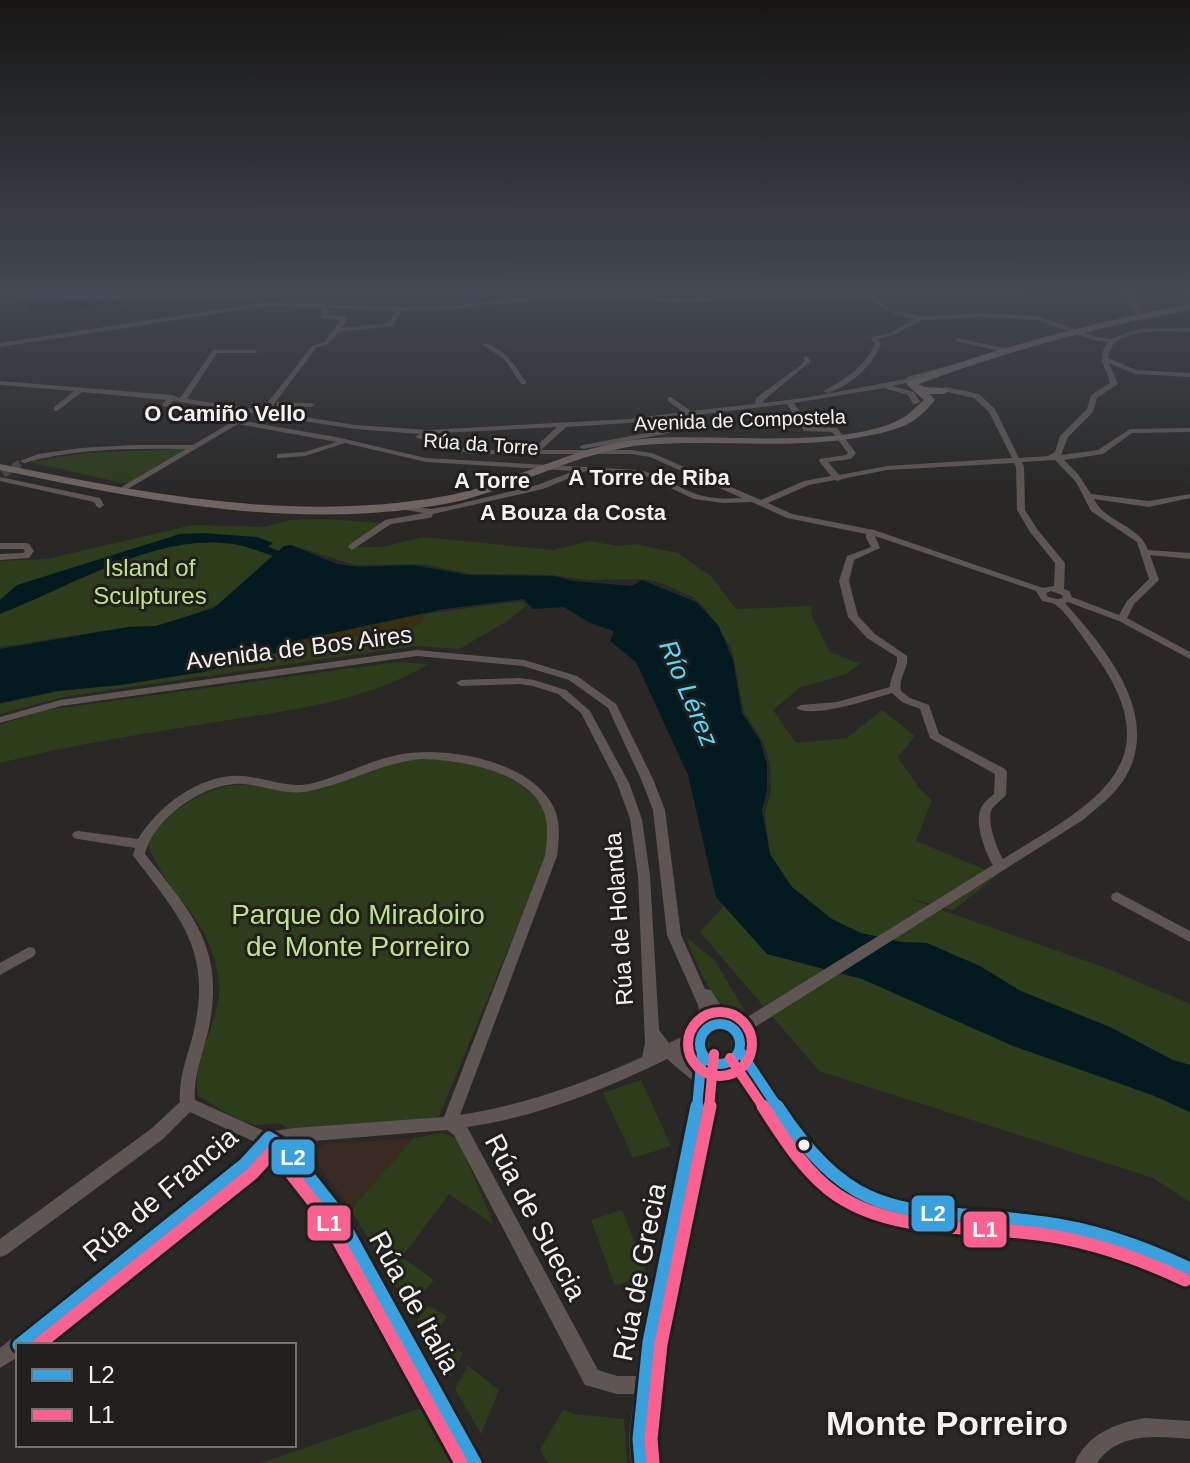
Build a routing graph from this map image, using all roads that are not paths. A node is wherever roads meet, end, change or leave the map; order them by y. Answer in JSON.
{"nodes":[{"id":1,"x":210,"y":358,"type":"edge"},
{"id":2,"x":305,"y":358,"type":"edge"},
{"id":3,"x":507,"y":358,"type":"edge"},
{"id":4,"x":806,"y":358,"type":"dead end"},
{"id":5,"x":870,"y":358,"type":"edge"},
{"id":6,"x":982,"y":358,"type":"edge"},
{"id":7,"x":987,"y":358,"type":"edge"},
{"id":8,"x":1105,"y":359,"type":"joint"},
{"id":9,"x":962,"y":364,"type":"junction"},
{"id":10,"x":1190,"y":375,"type":"edge"},
{"id":11,"x":0,"y":383,"type":"edge"},
{"id":12,"x":523,"y":383,"type":"dead end"},
{"id":13,"x":883,"y":386,"type":"junction"},
{"id":14,"x":945,"y":388,"type":"junction"},
{"id":15,"x":81,"y":389,"type":"junction"},
{"id":16,"x":919,"y":391,"type":"junction"},
{"id":17,"x":172,"y":397,"type":"junction"},
{"id":18,"x":183,"y":399,"type":"junction"},
{"id":19,"x":671,"y":399,"type":"dead end"},
{"id":20,"x":810,"y":399,"type":"junction"},
{"id":21,"x":786,"y":402,"type":"junction"},
{"id":22,"x":275,"y":404,"type":"junction"},
{"id":23,"x":311,"y":405,"type":"dead end"},
{"id":24,"x":755,"y":405,"type":"junction"},
{"id":25,"x":57,"y":409,"type":"dead end"},
{"id":26,"x":725,"y":409,"type":"junction"},
{"id":27,"x":264,"y":413,"type":"junction"},
{"id":28,"x":689,"y":413,"type":"junction"},
{"id":29,"x":434,"y":418,"type":"dead end"},
{"id":30,"x":237,"y":422,"type":"junction"},
{"id":31,"x":563,"y":426,"type":"junction"},
{"id":32,"x":1190,"y":430,"type":"edge"},
{"id":33,"x":868,"y":434,"type":"junction"},
{"id":34,"x":430,"y":436,"type":"junction"},
{"id":35,"x":340,"y":441,"type":"junction"},
{"id":36,"x":193,"y":447,"type":"junction"},
{"id":37,"x":296,"y":449,"type":"dead end"},
{"id":38,"x":465,"y":451,"type":"junction"},
{"id":39,"x":311,"y":452,"type":"junction"},
{"id":40,"x":534,"y":452,"type":"junction"},
{"id":41,"x":563,"y":452,"type":"junction"},
{"id":42,"x":280,"y":456,"type":"dead end"},
{"id":43,"x":409,"y":457,"type":"junction"},
{"id":44,"x":1054,"y":458,"type":"junction"},
{"id":45,"x":1017,"y":459,"type":"junction"},
{"id":46,"x":24,"y":461,"type":"tunnel mouth"},
{"id":47,"x":458,"y":463,"type":"junction"},
{"id":48,"x":605,"y":468,"type":"junction"},
{"id":49,"x":536,"y":470,"type":"junction"},
{"id":50,"x":1,"y":471,"type":"edge"},
{"id":51,"x":838,"y":479,"type":"junction"},
{"id":52,"x":126,"y":488,"type":"junction"},
{"id":53,"x":1091,"y":496,"type":"junction"},
{"id":54,"x":1190,"y":496,"type":"edge"},
{"id":55,"x":758,"y":501,"type":"junction"},
{"id":56,"x":426,"y":503,"type":"junction"},
{"id":57,"x":100,"y":505,"type":"dead end"},
{"id":58,"x":403,"y":507,"type":"junction"},
{"id":59,"x":442,"y":510,"type":"junction"},
{"id":60,"x":871,"y":532,"type":"junction"},
{"id":61,"x":0,"y":546,"type":"edge"},
{"id":62,"x":352,"y":547,"type":"dead end"},
{"id":63,"x":1146,"y":552,"type":"junction"},
{"id":64,"x":1190,"y":556,"type":"edge"},
{"id":65,"x":0,"y":557,"type":"edge"},
{"id":66,"x":1062,"y":597,"type":"junction"},
{"id":67,"x":1122,"y":619,"type":"junction"},
{"id":68,"x":1190,"y":656,"type":"edge"},
{"id":69,"x":461,"y":683,"type":"dead end"},
{"id":70,"x":894,"y":689,"type":"junction"},
{"id":71,"x":801,"y":708,"type":"dead end"},
{"id":72,"x":0,"y":720,"type":"edge"},
{"id":73,"x":78,"y":835,"type":"dead end"},
{"id":74,"x":140,"y":844,"type":"junction"},
{"id":75,"x":1001,"y":865,"type":"junction"},
{"id":76,"x":1117,"y":897,"type":"dead end"},
{"id":77,"x":1190,"y":937,"type":"edge"},
{"id":78,"x":29,"y":952,"type":"dead end"},
{"id":79,"x":686,"y":964,"type":"junction"},
{"id":80,"x":0,"y":970,"type":"edge"},
{"id":81,"x":651,"y":1028,"type":"junction"},
{"id":82,"x":705,"y":1030,"type":"junction"},
{"id":83,"x":732,"y":1030,"type":"junction"},
{"id":84,"x":675,"y":1048,"type":"junction"},
{"id":85,"x":702,"y":1053,"type":"junction"},
{"id":86,"x":734,"y":1056,"type":"junction"},
{"id":87,"x":649,"y":1059,"type":"junction"},
{"id":88,"x":699,"y":1084,"type":"junction"},
{"id":89,"x":188,"y":1104,"type":"junction"},
{"id":90,"x":449,"y":1123,"type":"junction"},
{"id":91,"x":269,"y":1138,"type":"junction"},
{"id":92,"x":0,"y":1249,"type":"edge"},
{"id":93,"x":1190,"y":1269,"type":"edge"},
{"id":94,"x":23,"y":1343,"type":"edge"},
{"id":95,"x":645,"y":1385,"type":"junction"},
{"id":96,"x":1190,"y":1430,"type":"edge"},
{"id":97,"x":475,"y":1463,"type":"edge"},
{"id":98,"x":641,"y":1463,"type":"edge"},
{"id":99,"x":1085,"y":1463,"type":"edge"}],
"edges":[{"from":1,"to":18,"type":"street"},
{"from":2,"to":22,"type":"street"},
{"from":3,"to":12,"type":"street"},
{"from":4,"to":24,"type":"street"},
{"from":5,"to":20,"type":"street"},
{"from":6,"to":9,"type":"highway","name":"Avenida de Compostela"},
{"from":7,"to":14,"type":"highway"},
{"from":8,"to":10,"type":"street"},
{"from":8,"to":44,"type":"street"},
{"from":9,"to":13,"type":"street"},
{"from":9,"to":16,"type":"highway","name":"Avenida de Compostela"},
{"from":11,"to":15,"type":"street"},
{"from":13,"to":16,"type":"street"},
{"from":13,"to":16,"type":"street"},
{"from":13,"to":20,"type":"street"},
{"from":14,"to":16,"type":"highway"},
{"from":14,"to":33,"type":"highway"},
{"from":14,"to":45,"type":"street"},
{"from":15,"to":17,"type":"street"},
{"from":15,"to":25,"type":"street"},
{"from":16,"to":33,"type":"highway","name":"Avenida de Compostela"},
{"from":17,"to":18,"type":"street"},
{"from":17,"to":30,"type":"street"},
{"from":18,"to":27,"type":"street"},
{"from":19,"to":28,"type":"street"},
{"from":20,"to":21,"type":"street"},
{"from":21,"to":24,"type":"street"},
{"from":21,"to":51,"type":"street"},
{"from":22,"to":23,"type":"street"},
{"from":22,"to":27,"type":"street"},
{"from":24,"to":26,"type":"street"},
{"from":26,"to":28,"type":"street"},
{"from":26,"to":41,"type":"street"},
{"from":27,"to":34,"type":"street"},
{"from":28,"to":31,"type":"street"},
{"from":29,"to":34,"type":"street"},
{"from":30,"to":35,"type":"street"},
{"from":30,"to":36,"type":"street"},
{"from":31,"to":34,"type":"street"},
{"from":31,"to":40,"type":"street"},
{"from":32,"to":44,"type":"street"},
{"from":33,"to":49,"type":"highway","name":"Avenida de Compostela"},
{"from":34,"to":38,"type":"street"},
{"from":34,"to":43,"type":"street"},
{"from":35,"to":39,"type":"street"},
{"from":35,"to":43,"type":"street","name":"Rúa da Torre"},
{"from":36,"to":46,"type":"street"},
{"from":36,"to":52,"type":"street"},
{"from":37,"to":39,"type":"street"},
{"from":38,"to":40,"type":"street"},
{"from":38,"to":47,"type":"street"},
{"from":39,"to":42,"type":"street"},
{"from":40,"to":41,"type":"street"},
{"from":41,"to":55,"type":"street"},
{"from":43,"to":47,"type":"street","name":"Rúa da Torre"},
{"from":44,"to":45,"type":"street"},
{"from":44,"to":53,"type":"street"},
{"from":45,"to":51,"type":"street"},
{"from":45,"to":66,"type":"street"},
{"from":47,"to":49,"type":"street","name":"Rúa da Torre"},
{"from":48,"to":49,"type":"street","name":"Rúa da Torre"},
{"from":48,"to":55,"type":"street","name":"Rúa da Torre"},
{"from":48,"to":59,"type":"street"},
{"from":49,"to":52,"type":"highway","name":"Avenida de Compostela"},
{"from":49,"to":56,"type":"highway","name":"Avenida de Compostela"},
{"from":50,"to":52,"type":"highway","name":"Avenida de Compostela"},
{"from":50,"to":57,"type":"street"},
{"from":50,"to":58,"type":"highway","name":"Avenida de Compostela"},
{"from":51,"to":55,"type":"street"},
{"from":53,"to":54,"type":"street"},
{"from":53,"to":63,"type":"street"},
{"from":55,"to":60,"type":"street"},
{"from":56,"to":58,"type":"highway","name":"Avenida de Compostela"},
{"from":56,"to":59,"type":"street"},
{"from":58,"to":59,"type":"street"},
{"from":59,"to":62,"type":"street"},
{"from":60,"to":66,"type":"street"},
{"from":60,"to":70,"type":"street"},
{"from":61,"to":65,"type":"street"},
{"from":63,"to":64,"type":"street"},
{"from":63,"to":67,"type":"street"},
{"from":66,"to":67,"type":"street"},
{"from":66,"to":75,"type":"street"},
{"from":67,"to":68,"type":"street"},
{"from":69,"to":81,"type":"street","name":"Rúa de Holanda"},
{"from":70,"to":71,"type":"street"},
{"from":70,"to":75,"type":"street"},
{"from":72,"to":79,"type":"street","name":"Avenida de Bos Aires"},
{"from":73,"to":74,"type":"street"},
{"from":74,"to":89,"type":"street"},
{"from":74,"to":90,"type":"street"},
{"from":75,"to":83,"type":"street"},
{"from":76,"to":77,"type":"street"},
{"from":78,"to":80,"type":"street"},
{"from":79,"to":82,"type":"street","name":"Avenida de Bos Aires"},
{"from":79,"to":83,"type":"street","name":"Avenida de Bos Aires"},
{"from":81,"to":84,"type":"street","name":"Rúa de Holanda"},
{"from":81,"to":87,"type":"street","name":"Rúa de Holanda"},
{"from":82,"to":83,"type":"street"},
{"from":82,"to":84,"type":"street"},
{"from":82,"to":85,"type":"street"},
{"from":83,"to":86,"type":"street"},
{"from":84,"to":85,"type":"street"},
{"from":84,"to":87,"type":"street"},
{"from":84,"to":88,"type":"street","name":"Rúa de Holanda"},
{"from":85,"to":86,"type":"street"},
{"from":85,"to":88,"type":"street","name":"Rúa de Grecia"},
{"from":86,"to":88,"type":"street","name":"Rúa de Grecia"},
{"from":86,"to":93,"type":"street"},
{"from":87,"to":90,"type":"street"},
{"from":88,"to":95,"type":"street","name":"Rúa de Grecia"},
{"from":89,"to":91,"type":"street"},
{"from":89,"to":92,"type":"street"},
{"from":90,"to":91,"type":"street","name":"Rúa de Francia"},
{"from":90,"to":95,"type":"street","name":"Rúa de Suecia"},
{"from":91,"to":94,"type":"street","name":"Rúa de Francia"},
{"from":91,"to":97,"type":"street","name":"Rúa de Italia"},
{"from":95,"to":98,"type":"street","name":"Rúa de Grecia"},
{"from":96,"to":99,"type":"street"}]}
